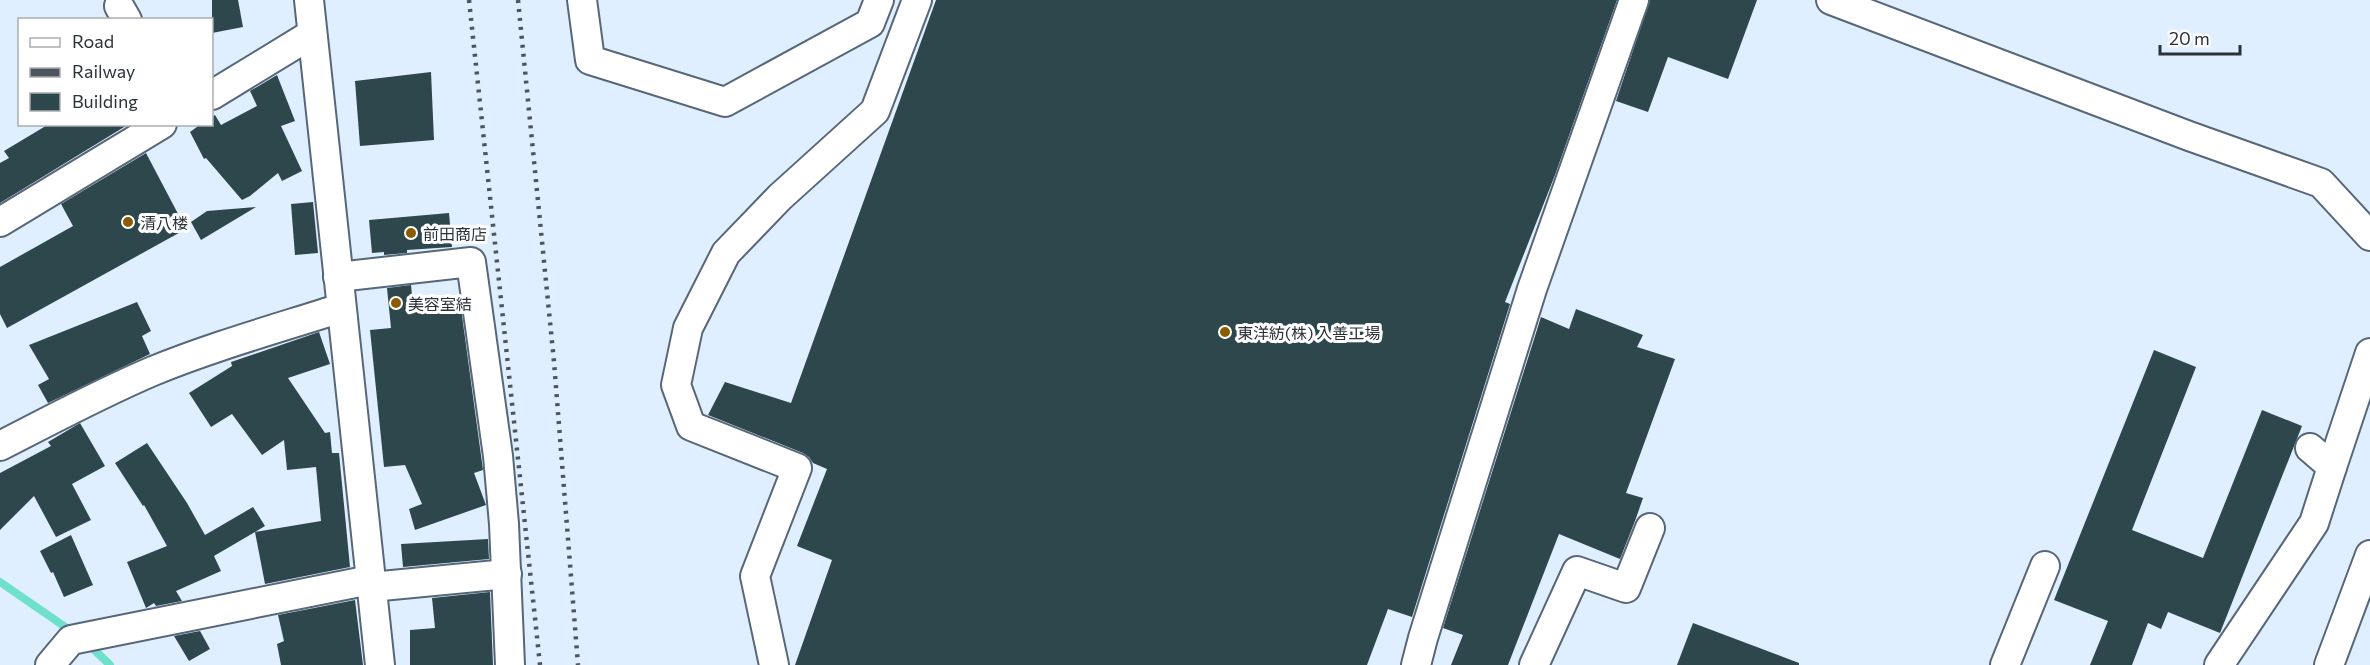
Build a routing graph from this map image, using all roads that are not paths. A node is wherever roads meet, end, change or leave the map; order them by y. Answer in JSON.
{"nodes":[{"id":1,"x":309,"y":0,"type":"edge"},
{"id":2,"x":582,"y":0,"type":"edge"},
{"id":3,"x":879,"y":0,"type":"edge"},
{"id":4,"x":918,"y":0,"type":"edge"},
{"id":5,"x":1635,"y":0,"type":"edge"},
{"id":6,"x":1831,"y":0,"type":"edge"},
{"id":7,"x":312,"y":34,"type":"junction"},
{"id":8,"x":213,"y":94,"type":"edge"},
{"id":9,"x":159,"y":126,"type":"edge"},
{"id":10,"x":0,"y":222,"type":"edge"},
{"id":11,"x":2370,"y":236,"type":"edge"},
{"id":12,"x":338,"y":277,"type":"junction"},
{"id":13,"x":341,"y":308,"type":"junction"},
{"id":14,"x":2370,"y":353,"type":"edge"},
{"id":15,"x":0,"y":446,"type":"edge"},
{"id":16,"x":2310,"y":448,"type":"dead end"},
{"id":17,"x":2332,"y":467,"type":"junction"},
{"id":18,"x":1650,"y":528,"type":"dead end"},
{"id":19,"x":2044,"y":566,"type":"dead end"},
{"id":20,"x":2367,"y":570,"type":"edge"},
{"id":21,"x":507,"y":574,"type":"junction"},
{"id":22,"x":371,"y":584,"type":"junction"},
{"id":23,"x":50,"y":665,"type":"edge"},
{"id":24,"x":380,"y":665,"type":"edge"},
{"id":25,"x":510,"y":665,"type":"edge"},
{"id":26,"x":774,"y":665,"type":"edge"},
{"id":27,"x":1416,"y":665,"type":"edge"},
{"id":28,"x":1534,"y":665,"type":"edge"},
{"id":29,"x":2005,"y":665,"type":"edge"},
{"id":30,"x":2219,"y":665,"type":"edge"},
{"id":31,"x":2329,"y":665,"type":"edge"}],
"edges":[{"from":1,"to":7,"type":"street"},
{"from":2,"to":3,"type":"street"},
{"from":4,"to":26,"type":"street"},
{"from":5,"to":27,"type":"street"},
{"from":6,"to":11,"type":"street"},
{"from":7,"to":8,"type":"street"},
{"from":7,"to":12,"type":"street"},
{"from":9,"to":10,"type":"street"},
{"from":12,"to":13,"type":"street"},
{"from":12,"to":21,"type":"street"},
{"from":13,"to":15,"type":"street"},
{"from":13,"to":22,"type":"street"},
{"from":14,"to":17,"type":"street"},
{"from":16,"to":17,"type":"street"},
{"from":17,"to":30,"type":"street"},
{"from":18,"to":28,"type":"street"},
{"from":19,"to":29,"type":"street"},
{"from":20,"to":31,"type":"street"},
{"from":21,"to":22,"type":"street"},
{"from":21,"to":25,"type":"street"},
{"from":22,"to":23,"type":"street"},
{"from":22,"to":24,"type":"street"}]}
